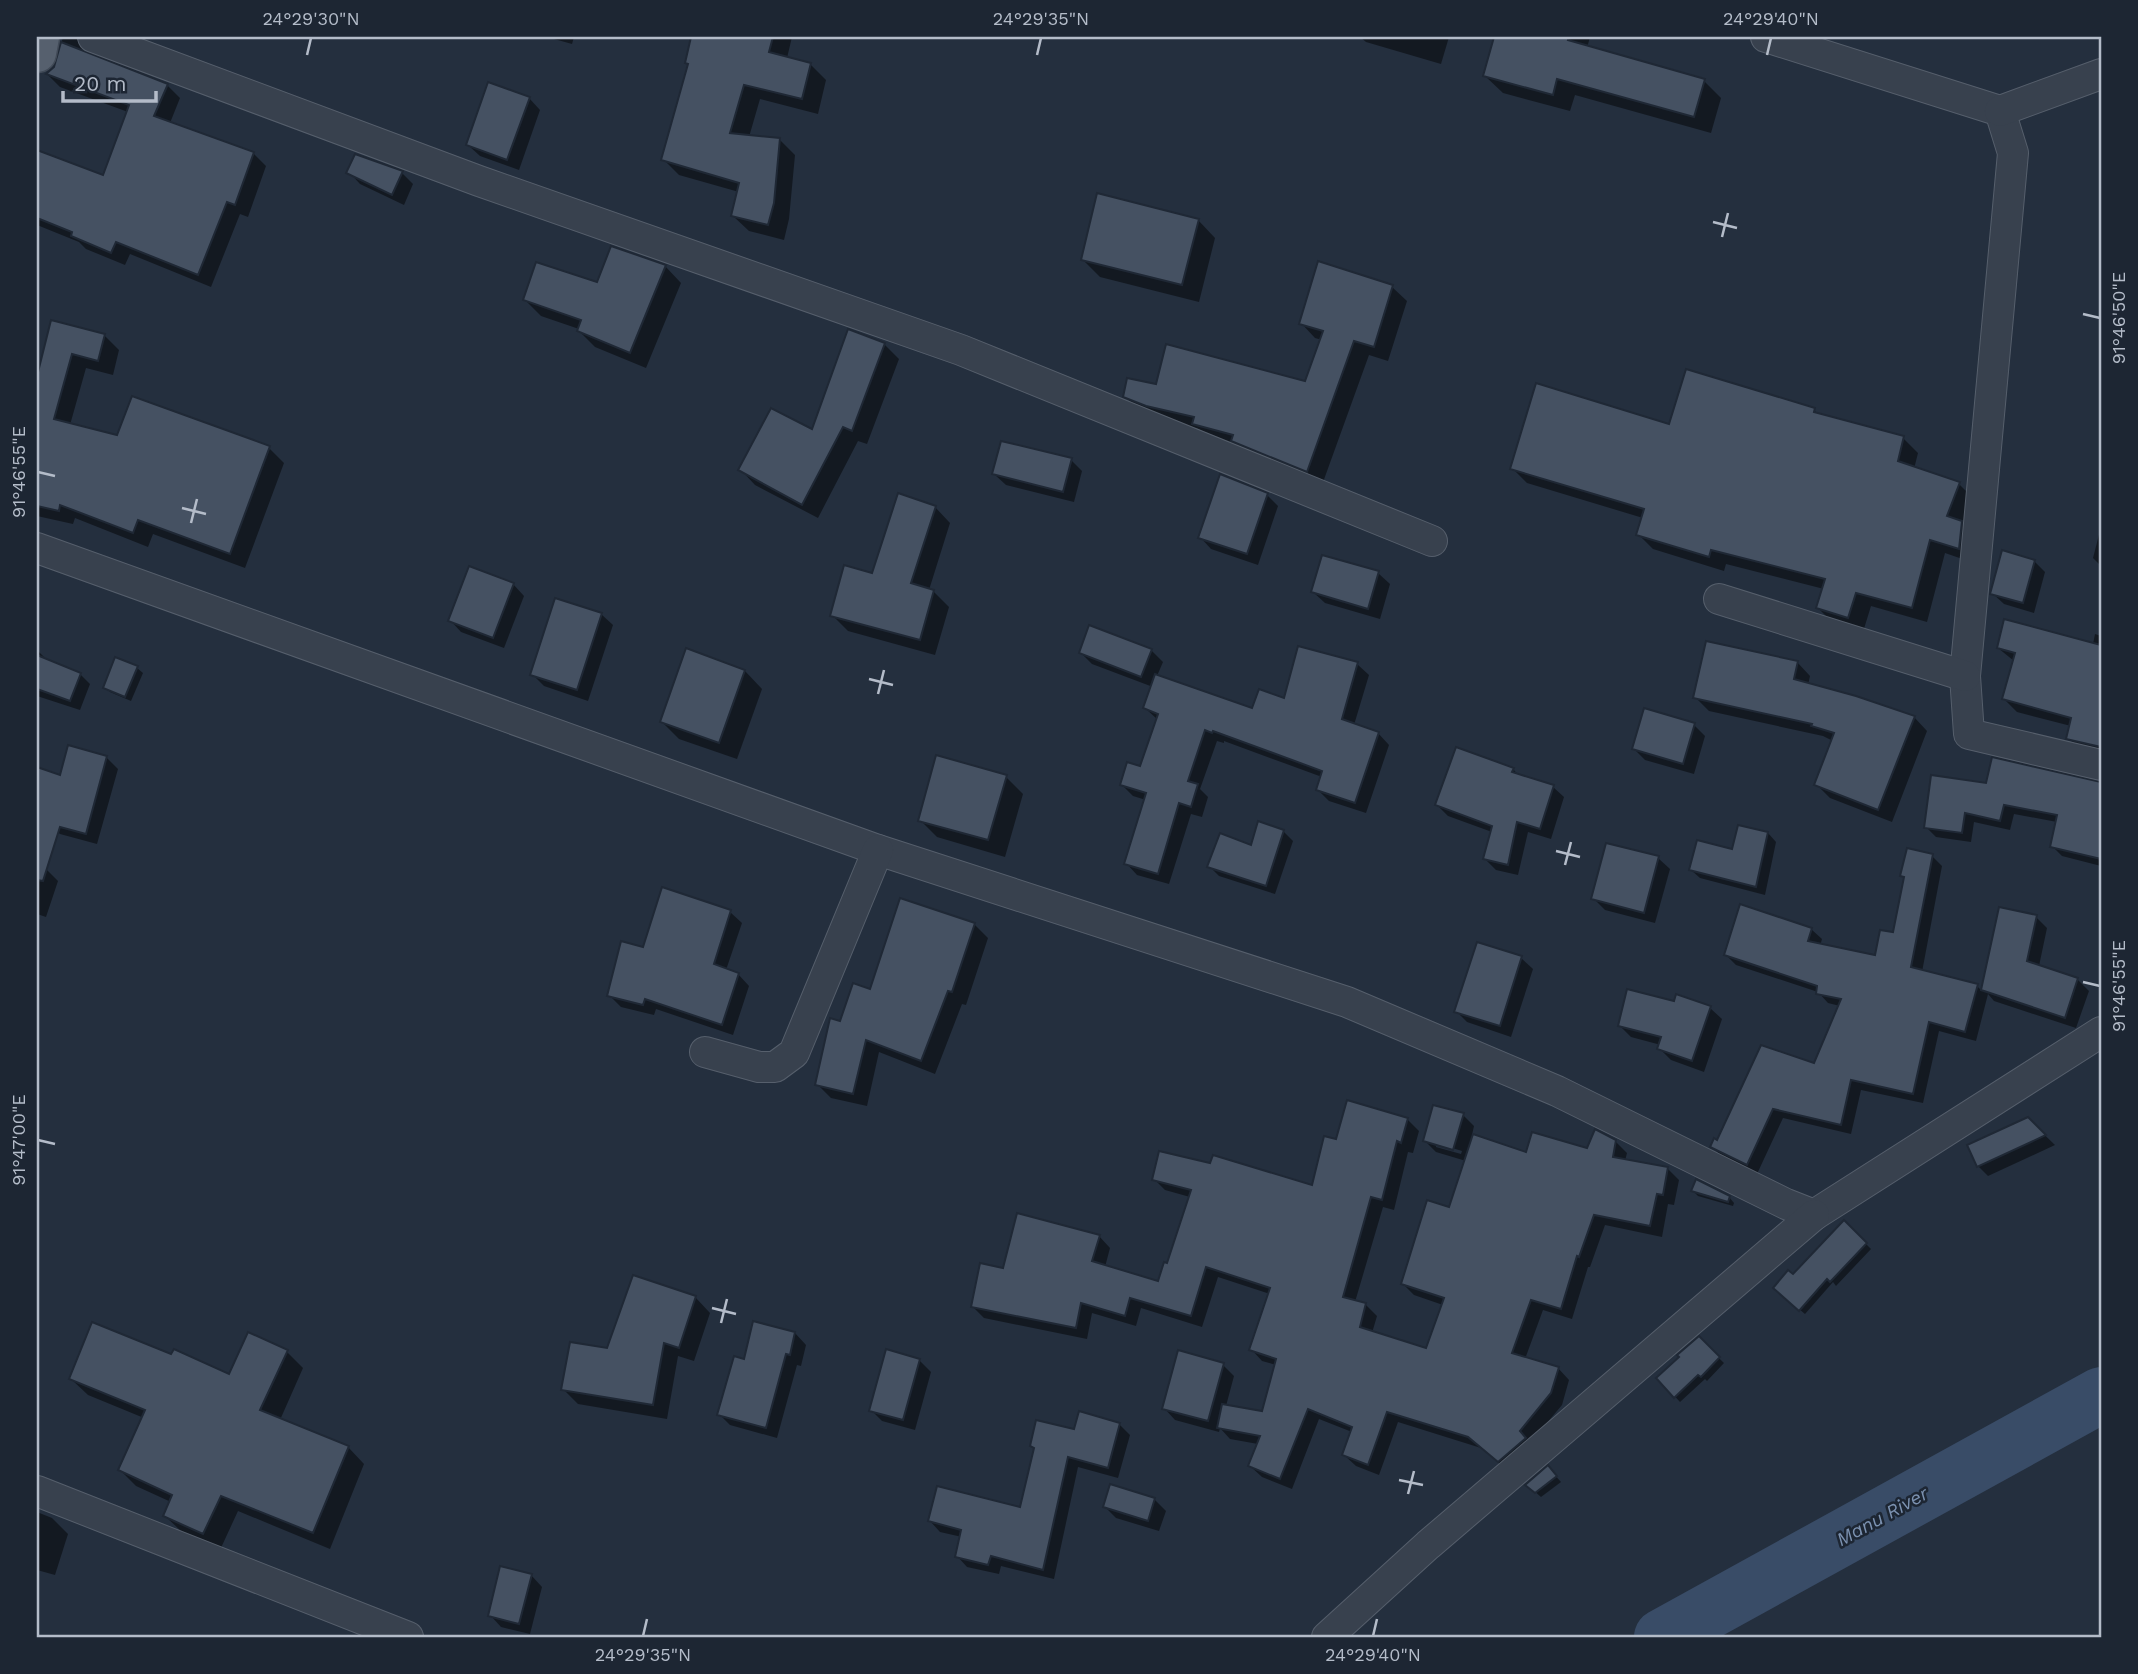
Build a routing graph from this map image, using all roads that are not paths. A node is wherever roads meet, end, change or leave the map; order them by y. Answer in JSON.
{"nodes":[{"id":1,"x":40,"y":37,"type":"edge"},
{"id":2,"x":93,"y":37,"type":"edge"},
{"id":3,"x":1766,"y":37,"type":"edge"},
{"id":4,"x":37,"y":53,"type":"edge"},
{"id":5,"x":2101,"y":74,"type":"edge"},
{"id":6,"x":2000,"y":111,"type":"junction"},
{"id":7,"x":1432,"y":541,"type":"dead end"},
{"id":8,"x":37,"y":548,"type":"edge"},
{"id":9,"x":1719,"y":598,"type":"dead end"},
{"id":10,"x":1965,"y":676,"type":"junction"},
{"id":11,"x":2101,"y":765,"type":"edge"},
{"id":12,"x":878,"y":850,"type":"junction"},
{"id":13,"x":2101,"y":1032,"type":"edge"},
{"id":14,"x":705,"y":1052,"type":"dead end"},
{"id":15,"x":1814,"y":1215,"type":"junction"},
{"id":16,"x":37,"y":1491,"type":"edge"},
{"id":17,"x":408,"y":1637,"type":"edge"},
{"id":18,"x":1327,"y":1637,"type":"edge"}],
"edges":[{"from":1,"to":4,"type":"main road"},
{"from":2,"to":7,"type":"street"},
{"from":3,"to":6,"type":"street"},
{"from":5,"to":6,"type":"street"},
{"from":6,"to":10,"type":"street"},
{"from":8,"to":12,"type":"street"},
{"from":9,"to":10,"type":"street"},
{"from":10,"to":11,"type":"street"},
{"from":12,"to":14,"type":"street"},
{"from":12,"to":15,"type":"street"},
{"from":13,"to":15,"type":"street"},
{"from":15,"to":18,"type":"street"},
{"from":16,"to":17,"type":"street"}]}
